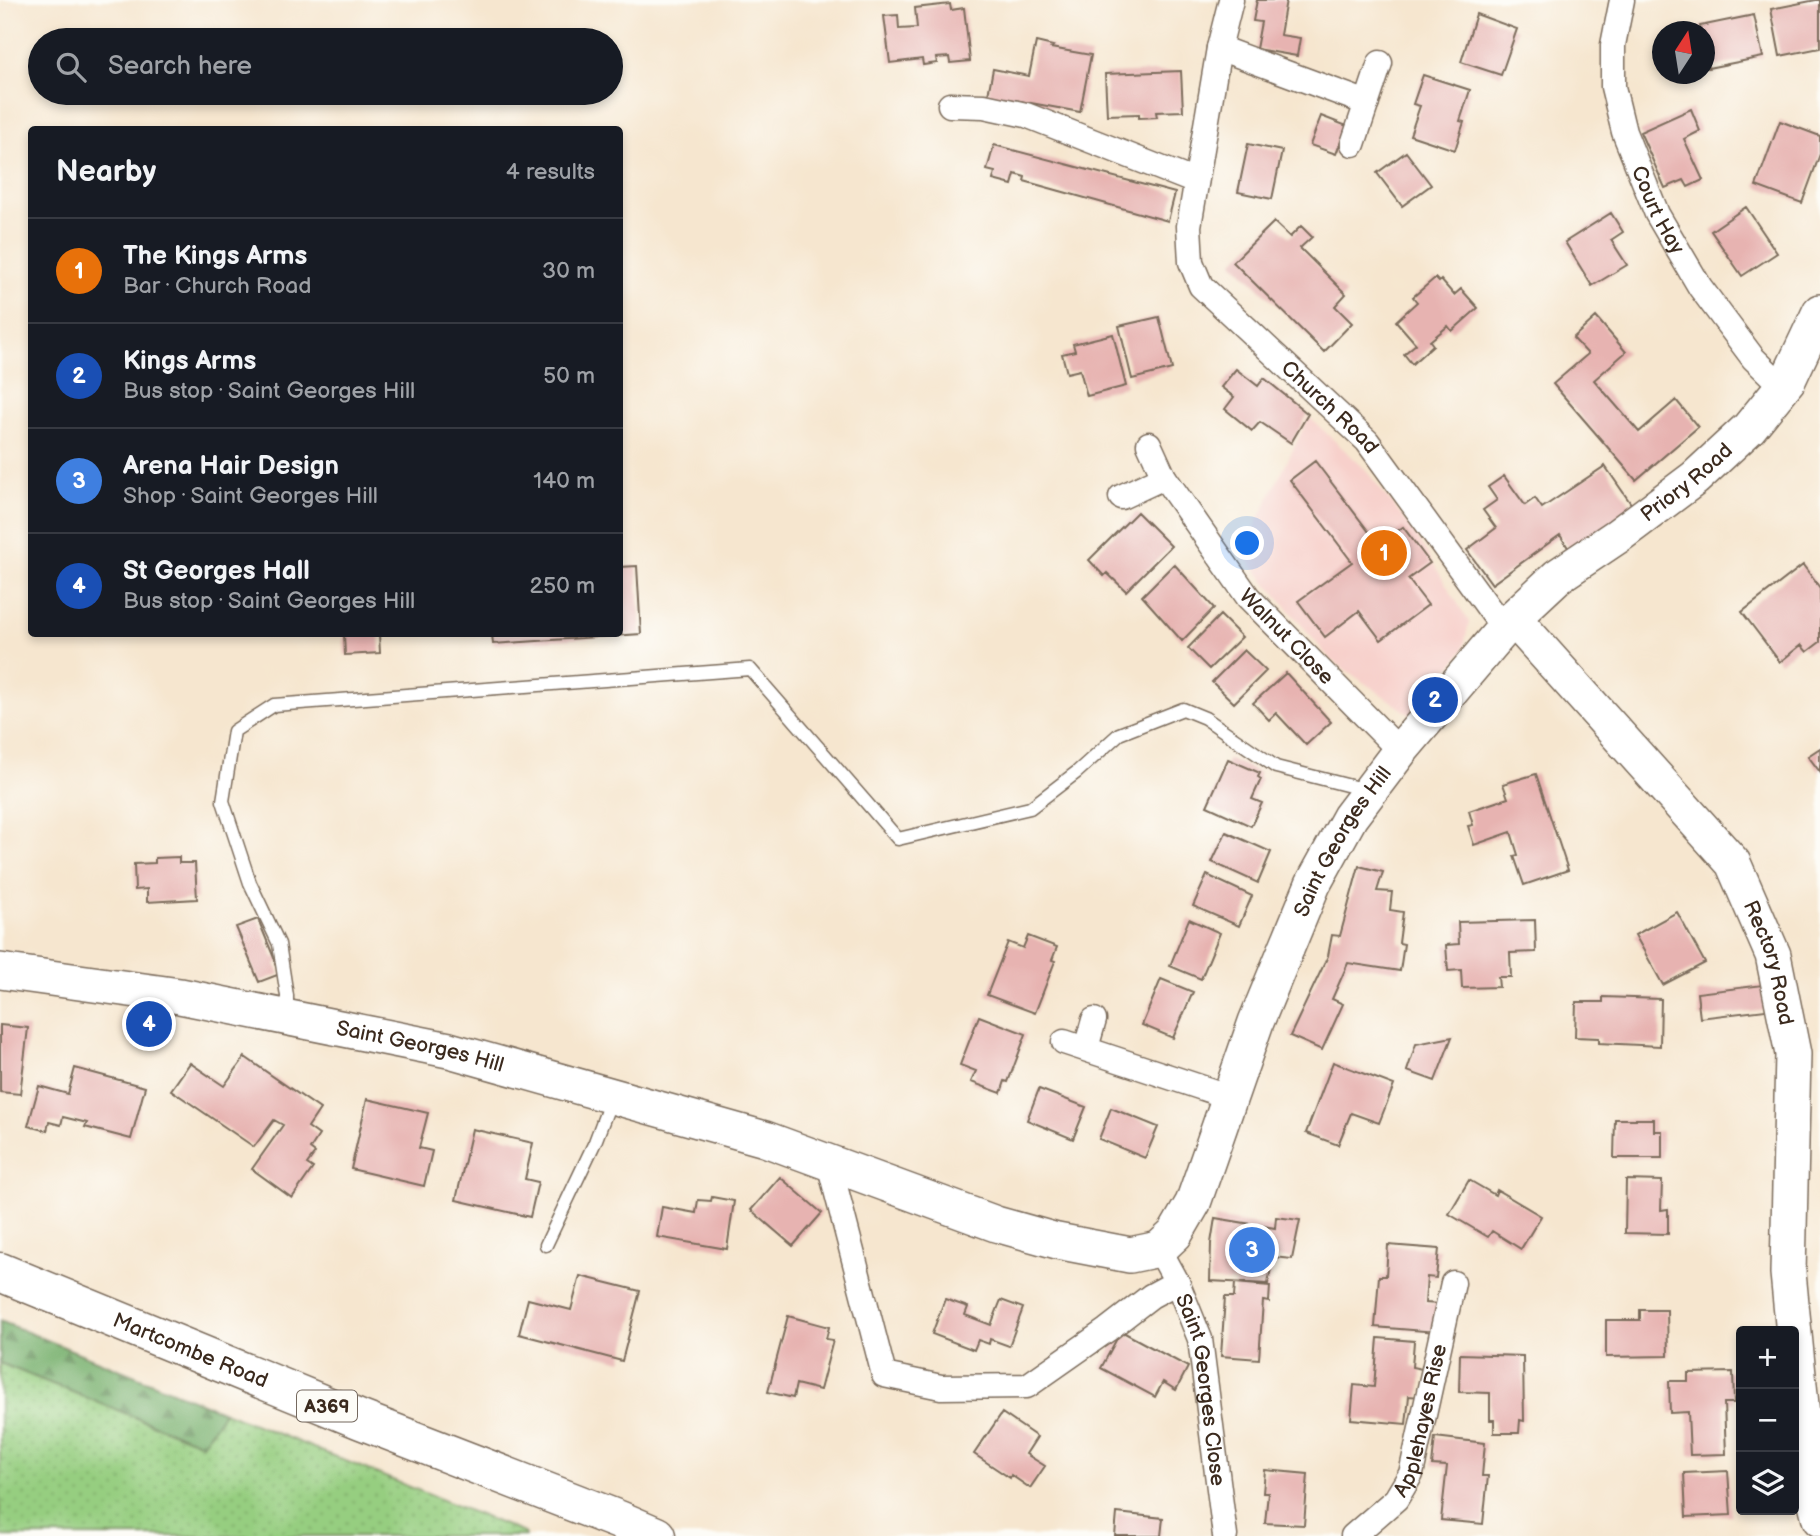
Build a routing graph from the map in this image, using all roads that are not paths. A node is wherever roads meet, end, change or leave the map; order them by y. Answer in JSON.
{"nodes":[{"id":1,"x":1231,"y":0,"type":"edge"},
{"id":2,"x":1622,"y":0,"type":"edge"},
{"id":3,"x":1219,"y":48,"type":"junction"},
{"id":4,"x":1380,"y":63,"type":"dead end"},
{"id":5,"x":1367,"y":103,"type":"junction"},
{"id":6,"x":950,"y":105,"type":"dead end"},
{"id":7,"x":1353,"y":144,"type":"dead end"},
{"id":8,"x":1196,"y":182,"type":"junction"},
{"id":9,"x":1820,"y":312,"type":"edge"},
{"id":10,"x":1783,"y":387,"type":"junction"},
{"id":11,"x":1149,"y":444,"type":"dead end"},
{"id":12,"x":1164,"y":477,"type":"junction"},
{"id":13,"x":1121,"y":496,"type":"dead end"},
{"id":14,"x":1508,"y":623,"type":"junction"},
{"id":15,"x":1400,"y":751,"type":"junction"},
{"id":16,"x":1369,"y":791,"type":"junction"},
{"id":17,"x":0,"y":971,"type":"edge"},
{"id":18,"x":287,"y":1016,"type":"junction"},
{"id":19,"x":1094,"y":1020,"type":"dead end"},
{"id":20,"x":612,"y":1096,"type":"junction"},
{"id":21,"x":1230,"y":1097,"type":"junction"},
{"id":22,"x":829,"y":1163,"type":"junction"},
{"id":23,"x":546,"y":1245,"type":"dead end"},
{"id":24,"x":1159,"y":1249,"type":"junction"},
{"id":25,"x":0,"y":1272,"type":"edge"},
{"id":26,"x":1177,"y":1282,"type":"junction"},
{"id":27,"x":1453,"y":1283,"type":"dead end"},
{"id":28,"x":1820,"y":1519,"type":"edge"},
{"id":29,"x":656,"y":1536,"type":"edge"},
{"id":30,"x":1226,"y":1536,"type":"edge"},
{"id":31,"x":1353,"y":1536,"type":"edge"}],
"edges":[{"from":1,"to":3,"type":"street","name":"Church Road"},
{"from":2,"to":10,"type":"street","name":"Court Hay"},
{"from":3,"to":5,"type":"street"},
{"from":3,"to":8,"type":"street","name":"Church Road"},
{"from":4,"to":5,"type":"street"},
{"from":5,"to":7,"type":"street"},
{"from":6,"to":8,"type":"street"},
{"from":8,"to":14,"type":"street","name":"Church Road"},
{"from":9,"to":10,"type":"street","name":"Priory Road"},
{"from":10,"to":14,"type":"street","name":"Priory Road"},
{"from":11,"to":12,"type":"street","name":"Walnut Close"},
{"from":12,"to":13,"type":"street"},
{"from":12,"to":15,"type":"street","name":"Walnut Close"},
{"from":14,"to":15,"type":"street","name":"Saint Georges Hill"},
{"from":14,"to":28,"type":"street","name":"Rectory Road"},
{"from":15,"to":16,"type":"street","name":"Saint Georges Hill"},
{"from":16,"to":18,"type":"lane"},
{"from":16,"to":21,"type":"street","name":"Saint Georges Hill"},
{"from":17,"to":18,"type":"street","name":"Saint Georges Hill"},
{"from":18,"to":20,"type":"street","name":"Saint Georges Hill"},
{"from":19,"to":21,"type":"street"},
{"from":20,"to":22,"type":"street","name":"Saint Georges Hill"},
{"from":20,"to":23,"type":"lane"},
{"from":21,"to":24,"type":"street","name":"Saint Georges Hill"},
{"from":22,"to":24,"type":"street","name":"Saint Georges Hill"},
{"from":22,"to":26,"type":"street"},
{"from":24,"to":26,"type":"street","name":"Saint Georges Close"},
{"from":25,"to":29,"type":"main road","name":"Martcombe Road","number":"A369"},
{"from":26,"to":30,"type":"street","name":"Saint Georges Close"},
{"from":27,"to":31,"type":"street","name":"Applehayes Rise"}]}
